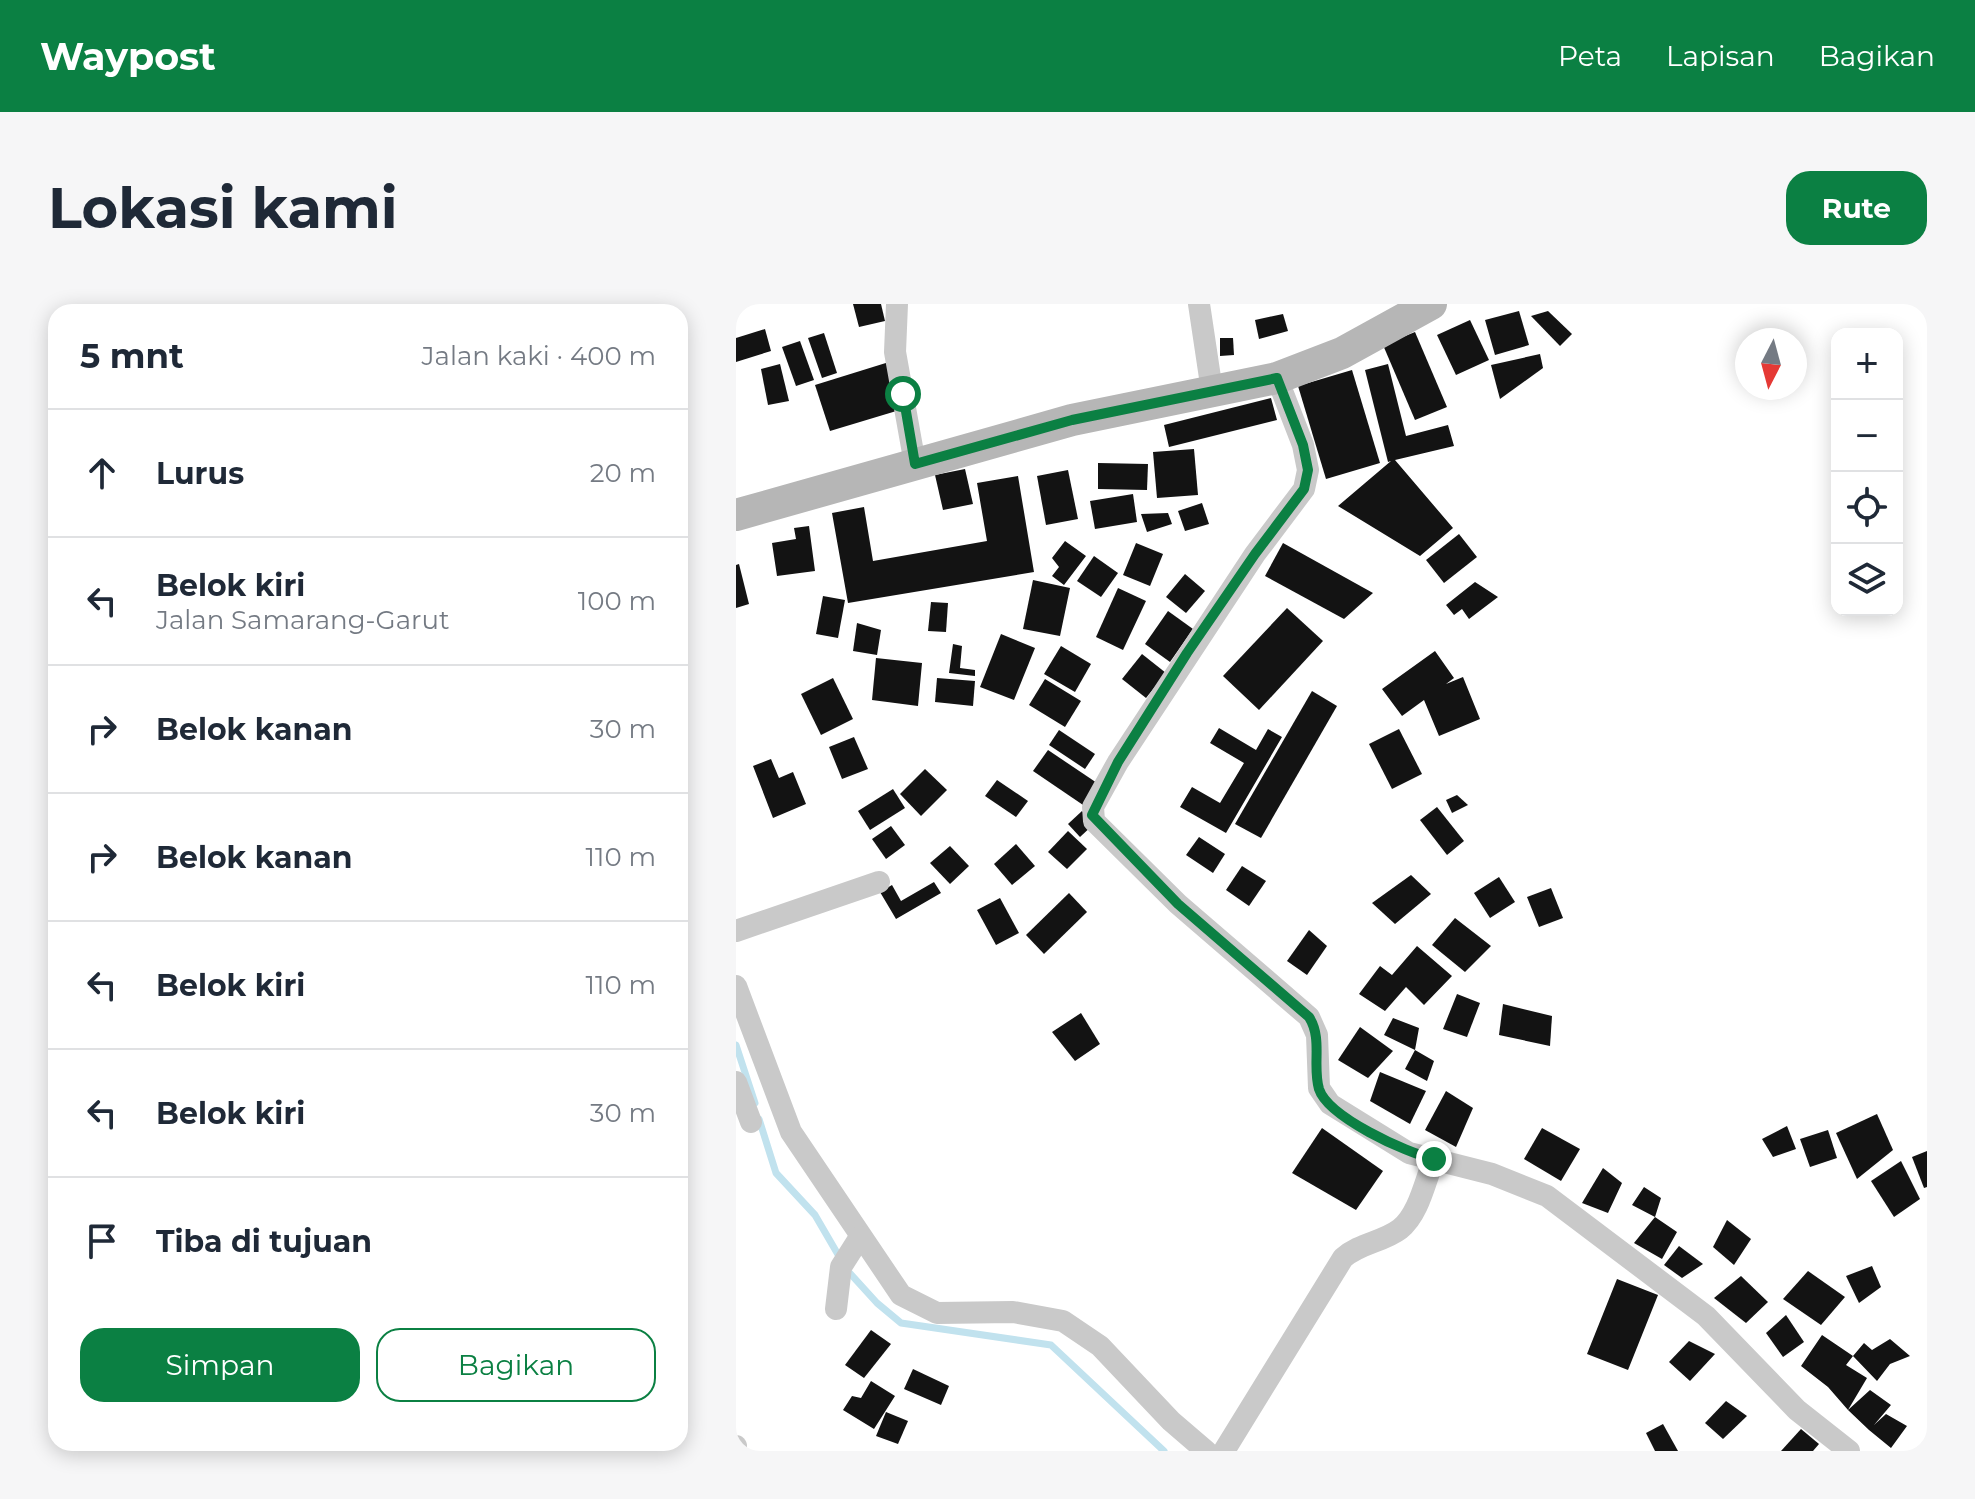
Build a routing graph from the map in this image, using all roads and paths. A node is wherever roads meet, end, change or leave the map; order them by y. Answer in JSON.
{"nodes":[{"id":1,"x":897,"y":304,"type":"edge"},
{"id":2,"x":1199,"y":304,"type":"edge"},
{"id":3,"x":1431,"y":304,"type":"edge"},
{"id":4,"x":1277,"y":378,"type":"junction"},
{"id":5,"x":1212,"y":391,"type":"junction"},
{"id":6,"x":915,"y":464,"type":"junction"},
{"id":7,"x":736,"y":515,"type":"edge"},
{"id":8,"x":879,"y":882,"type":"dead end"},
{"id":9,"x":736,"y":931,"type":"edge"},
{"id":10,"x":737,"y":992,"type":"edge"},
{"id":11,"x":736,"y":1082,"type":"edge"},
{"id":12,"x":751,"y":1122,"type":"dead end"},
{"id":13,"x":1434,"y":1159,"type":"junction"},
{"id":14,"x":851,"y":1251,"type":"junction"},
{"id":15,"x":836,"y":1309,"type":"dead end"},
{"id":16,"x":1206,"y":1451,"type":"edge"},
{"id":17,"x":1224,"y":1451,"type":"edge"},
{"id":18,"x":1849,"y":1451,"type":"edge"}],
"edges":[{"from":1,"to":6,"type":"street"},
{"from":2,"to":5,"type":"street"},
{"from":3,"to":4,"type":"main road"},
{"from":4,"to":5,"type":"main road"},
{"from":4,"to":13,"type":"street"},
{"from":5,"to":6,"type":"main road"},
{"from":6,"to":7,"type":"main road"},
{"from":8,"to":9,"type":"street"},
{"from":10,"to":14,"type":"street"},
{"from":11,"to":12,"type":"street"},
{"from":13,"to":17,"type":"street"},
{"from":13,"to":18,"type":"street"},
{"from":14,"to":15,"type":"street"},
{"from":14,"to":16,"type":"street"}]}
